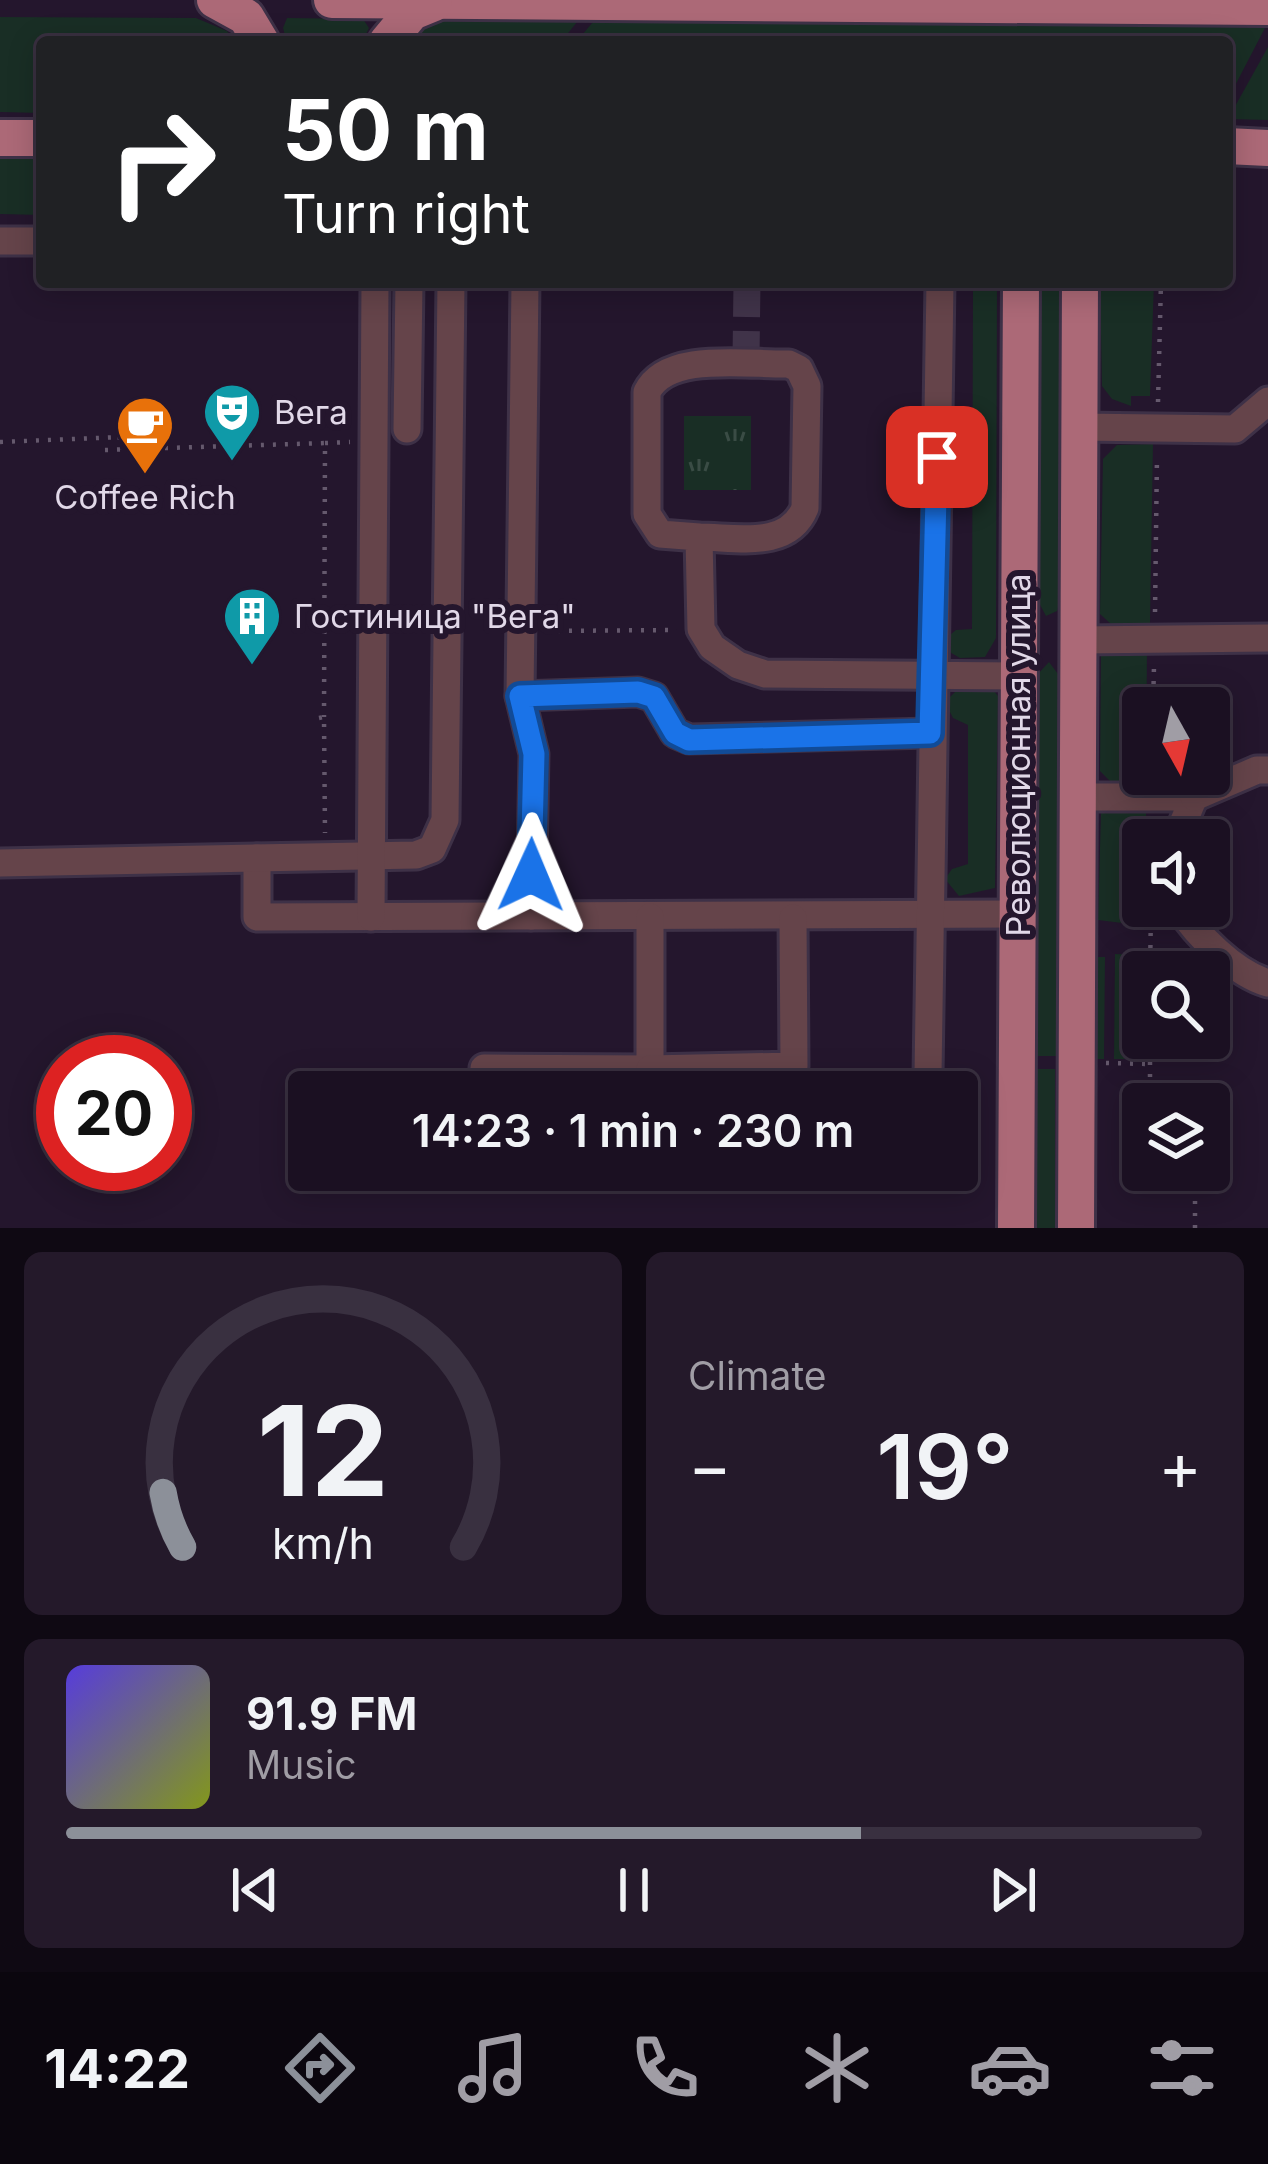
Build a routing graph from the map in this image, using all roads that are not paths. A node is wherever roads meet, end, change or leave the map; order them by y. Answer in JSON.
{"nodes":[{"id":1,"x":215,"y":0,"type":"edge"},
{"id":2,"x":332,"y":0,"type":"edge"},
{"id":3,"x":768,"y":1,"type":"edge"},
{"id":4,"x":434,"y":2,"type":"edge"},
{"id":5,"x":1268,"y":7,"type":"edge"},
{"id":6,"x":257,"y":36,"type":"edge"},
{"id":7,"x":392,"y":36,"type":"edge"},
{"id":8,"x":0,"y":138,"type":"edge"},
{"id":9,"x":36,"y":138,"type":"edge"},
{"id":10,"x":1233,"y":146,"type":"edge"},
{"id":11,"x":1268,"y":148,"type":"edge"},
{"id":12,"x":0,"y":241,"type":"edge"},
{"id":13,"x":36,"y":242,"type":"edge"},
{"id":14,"x":375,"y":288,"type":"edge"},
{"id":15,"x":409,"y":288,"type":"edge"},
{"id":16,"x":451,"y":288,"type":"edge"},
{"id":17,"x":524,"y":288,"type":"edge"},
{"id":18,"x":940,"y":288,"type":"edge"},
{"id":19,"x":1021,"y":288,"type":"edge"},
{"id":20,"x":1079,"y":288,"type":"edge"},
{"id":21,"x":1268,"y":401,"type":"edge"},
{"id":22,"x":1079,"y":427,"type":"junction"},
{"id":23,"x":407,"y":429,"type":"dead end"},
{"id":24,"x":699,"y":537,"type":"junction"},
{"id":25,"x":1268,"y":638,"type":"edge"},
{"id":26,"x":1079,"y":640,"type":"junction"},
{"id":27,"x":1019,"y":658,"type":"junction"},
{"id":28,"x":934,"y":676,"type":"junction"},
{"id":29,"x":520,"y":696,"type":"junction"},
{"id":30,"x":930,"y":733,"type":"junction"},
{"id":31,"x":1268,"y":770,"type":"edge"},
{"id":32,"x":1078,"y":797,"type":"junction"},
{"id":33,"x":1194,"y":797,"type":"junction"},
{"id":34,"x":1185,"y":819,"type":"edge"},
{"id":35,"x":370,"y":855,"type":"junction"},
{"id":36,"x":256,"y":858,"type":"junction"},
{"id":37,"x":0,"y":863,"type":"edge"},
{"id":38,"x":932,"y":914,"type":"junction"},
{"id":39,"x":1017,"y":914,"type":"junction"},
{"id":40,"x":531,"y":916,"type":"junction"},
{"id":41,"x":371,"y":917,"type":"junction"},
{"id":42,"x":650,"y":917,"type":"junction"},
{"id":43,"x":794,"y":918,"type":"junction"},
{"id":44,"x":1193,"y":927,"type":"edge"},
{"id":45,"x":1268,"y":982,"type":"edge"},
{"id":46,"x":484,"y":1068,"type":"dead end"},
{"id":47,"x":650,"y":1069,"type":"junction"},
{"id":48,"x":928,"y":1071,"type":"edge"},
{"id":49,"x":1016,"y":1228,"type":"edge"},
{"id":50,"x":1076,"y":1228,"type":"edge"}],
"edges":[{"from":1,"to":6,"type":"main road"},
{"from":2,"to":4,"type":"main road"},
{"from":3,"to":4,"type":"main road"},
{"from":3,"to":5,"type":"main road"},
{"from":4,"to":7,"type":"main road"},
{"from":8,"to":9,"type":"main road"},
{"from":10,"to":11,"type":"main road"},
{"from":12,"to":13,"type":"lane"},
{"from":14,"to":35,"type":"lane"},
{"from":15,"to":23,"type":"lane"},
{"from":16,"to":35,"type":"lane"},
{"from":17,"to":29,"type":"lane"},
{"from":18,"to":28,"type":"lane"},
{"from":19,"to":27,"type":"main road","name":"Революционная улица"},
{"from":20,"to":22,"type":"main road","name":"Революционная улица"},
{"from":21,"to":22,"type":"lane"},
{"from":22,"to":26,"type":"main road","name":"Революционная улица"},
{"from":24,"to":24,"type":"lane"},
{"from":24,"to":28,"type":"lane"},
{"from":25,"to":26,"type":"lane"},
{"from":26,"to":27,"type":"main road"},
{"from":26,"to":32,"type":"main road","name":"Революционная улица"},
{"from":27,"to":28,"type":"lane"},
{"from":27,"to":39,"type":"main road","name":"Революционная улица"},
{"from":28,"to":30,"type":"lane"},
{"from":29,"to":30,"type":"lane"},
{"from":29,"to":40,"type":"lane"},
{"from":30,"to":38,"type":"lane"},
{"from":31,"to":33,"type":"lane"},
{"from":32,"to":33,"type":"lane"},
{"from":32,"to":50,"type":"main road","name":"Революционная улица"},
{"from":33,"to":34,"type":"lane"},
{"from":35,"to":36,"type":"lane"},
{"from":35,"to":41,"type":"lane"},
{"from":36,"to":37,"type":"lane"},
{"from":36,"to":41,"type":"lane"},
{"from":38,"to":39,"type":"lane"},
{"from":38,"to":43,"type":"lane"},
{"from":38,"to":48,"type":"lane"},
{"from":39,"to":49,"type":"main road","name":"Революционная улица"},
{"from":40,"to":41,"type":"lane"},
{"from":40,"to":42,"type":"lane"},
{"from":42,"to":43,"type":"lane"},
{"from":42,"to":47,"type":"lane"},
{"from":43,"to":47,"type":"lane"},
{"from":44,"to":45,"type":"lane"},
{"from":46,"to":47,"type":"lane"}]}
